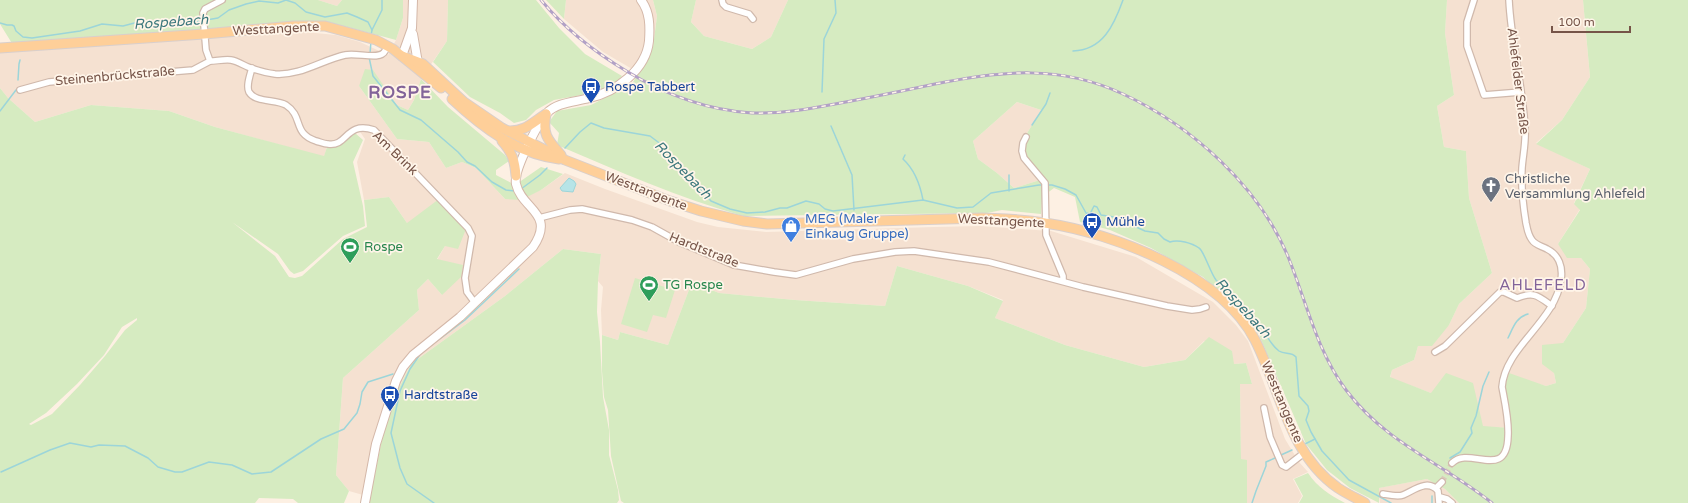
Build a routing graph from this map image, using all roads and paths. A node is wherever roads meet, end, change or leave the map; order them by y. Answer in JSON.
{"nodes":[{"id":1,"x":222,"y":0,"type":"edge"},
{"id":2,"x":413,"y":0,"type":"edge"},
{"id":3,"x":641,"y":0,"type":"edge"},
{"id":4,"x":722,"y":0,"type":"edge"},
{"id":5,"x":1474,"y":0,"type":"edge"},
{"id":6,"x":1509,"y":0,"type":"edge"},
{"id":7,"x":753,"y":18,"type":"dead end"},
{"id":8,"x":412,"y":28,"type":"junction"},
{"id":9,"x":204,"y":30,"type":"junction"},
{"id":10,"x":0,"y":48,"type":"edge"},
{"id":11,"x":386,"y":51,"type":"dead end"},
{"id":12,"x":402,"y":56,"type":"junction"},
{"id":13,"x":210,"y":61,"type":"junction"},
{"id":14,"x":418,"y":63,"type":"junction"},
{"id":15,"x":252,"y":68,"type":"junction"},
{"id":16,"x":20,"y":90,"type":"dead end"},
{"id":17,"x":1521,"y":92,"type":"junction"},
{"id":18,"x":546,"y":114,"type":"junction"},
{"id":19,"x":507,"y":131,"type":"junction"},
{"id":20,"x":499,"y":136,"type":"junction"},
{"id":21,"x":1026,"y":137,"type":"dead end"},
{"id":22,"x":528,"y":146,"type":"junction"},
{"id":23,"x":565,"y":160,"type":"junction"},
{"id":24,"x":516,"y":176,"type":"junction"},
{"id":25,"x":539,"y":218,"type":"junction"},
{"id":26,"x":1046,"y":223,"type":"junction"},
{"id":27,"x":1063,"y":281,"type":"junction"},
{"id":28,"x":475,"y":303,"type":"junction"},
{"id":29,"x":1552,"y":306,"type":"junction"},
{"id":30,"x":1206,"y":307,"type":"dead end"},
{"id":31,"x":1435,"y":352,"type":"dead end"},
{"id":32,"x":1264,"y":408,"type":"dead end"},
{"id":33,"x":1304,"y":453,"type":"junction"},
{"id":34,"x":1452,"y":463,"type":"dead end"},
{"id":35,"x":1442,"y":482,"type":"tunnel mouth"},
{"id":36,"x":1436,"y":488,"type":"junction"},
{"id":37,"x":1383,"y":494,"type":"dead end"},
{"id":38,"x":1440,"y":500,"type":"edge"},
{"id":39,"x":365,"y":503,"type":"edge"},
{"id":40,"x":1365,"y":503,"type":"edge"},
{"id":41,"x":1452,"y":503,"type":"edge"}],
"edges":[{"from":1,"to":9,"type":"street"},
{"from":2,"to":8,"type":"street"},
{"from":3,"to":18,"type":"street"},
{"from":4,"to":7,"type":"street"},
{"from":5,"to":17,"type":"street"},
{"from":6,"to":17,"type":"street","name":"Ahlefelder Straße"},
{"from":8,"to":12,"type":"street"},
{"from":8,"to":14,"type":"street"},
{"from":9,"to":10,"type":"main road","name":"Westtangente"},
{"from":9,"to":12,"type":"main road","name":"Westtangente"},
{"from":9,"to":13,"type":"street"},
{"from":11,"to":15,"type":"street","name":"Steinenbrückstraße"},
{"from":12,"to":14,"type":"main road","name":"Westtangente"},
{"from":12,"to":20,"type":"main road","name":"Westtangente"},
{"from":13,"to":15,"type":"street","name":"Steinenbrückstraße"},
{"from":13,"to":16,"type":"street","name":"Steinenbrückstraße"},
{"from":14,"to":19,"type":"main road","name":"Westtangente"},
{"from":15,"to":28,"type":"street","name":"Am Brink"},
{"from":17,"to":29,"type":"street","name":"Ahlefelder Straße"},
{"from":18,"to":19,"type":"main road"},
{"from":18,"to":22,"type":"street"},
{"from":18,"to":23,"type":"main road"},
{"from":19,"to":22,"type":"main road","name":"Westtangente"},
{"from":20,"to":22,"type":"main road","name":"Westtangente"},
{"from":20,"to":24,"type":"main road"},
{"from":21,"to":26,"type":"street"},
{"from":22,"to":23,"type":"main road","name":"Westtangente"},
{"from":22,"to":24,"type":"street"},
{"from":23,"to":26,"type":"main road","name":"Westtangente"},
{"from":24,"to":25,"type":"street"},
{"from":25,"to":27,"type":"street","name":"Hardtstraße"},
{"from":25,"to":28,"type":"street"},
{"from":26,"to":27,"type":"street"},
{"from":26,"to":33,"type":"main road","name":"Westtangente"},
{"from":27,"to":30,"type":"street"},
{"from":28,"to":39,"type":"street"},
{"from":29,"to":31,"type":"street"},
{"from":29,"to":34,"type":"street","name":"Ahlefelder Straße"},
{"from":32,"to":33,"type":"street"},
{"from":33,"to":40,"type":"main road","name":"Westtangente"},
{"from":35,"to":36,"type":"street"},
{"from":36,"to":37,"type":"street"},
{"from":36,"to":38,"type":"street"},
{"from":38,"to":41,"type":"street"}]}
